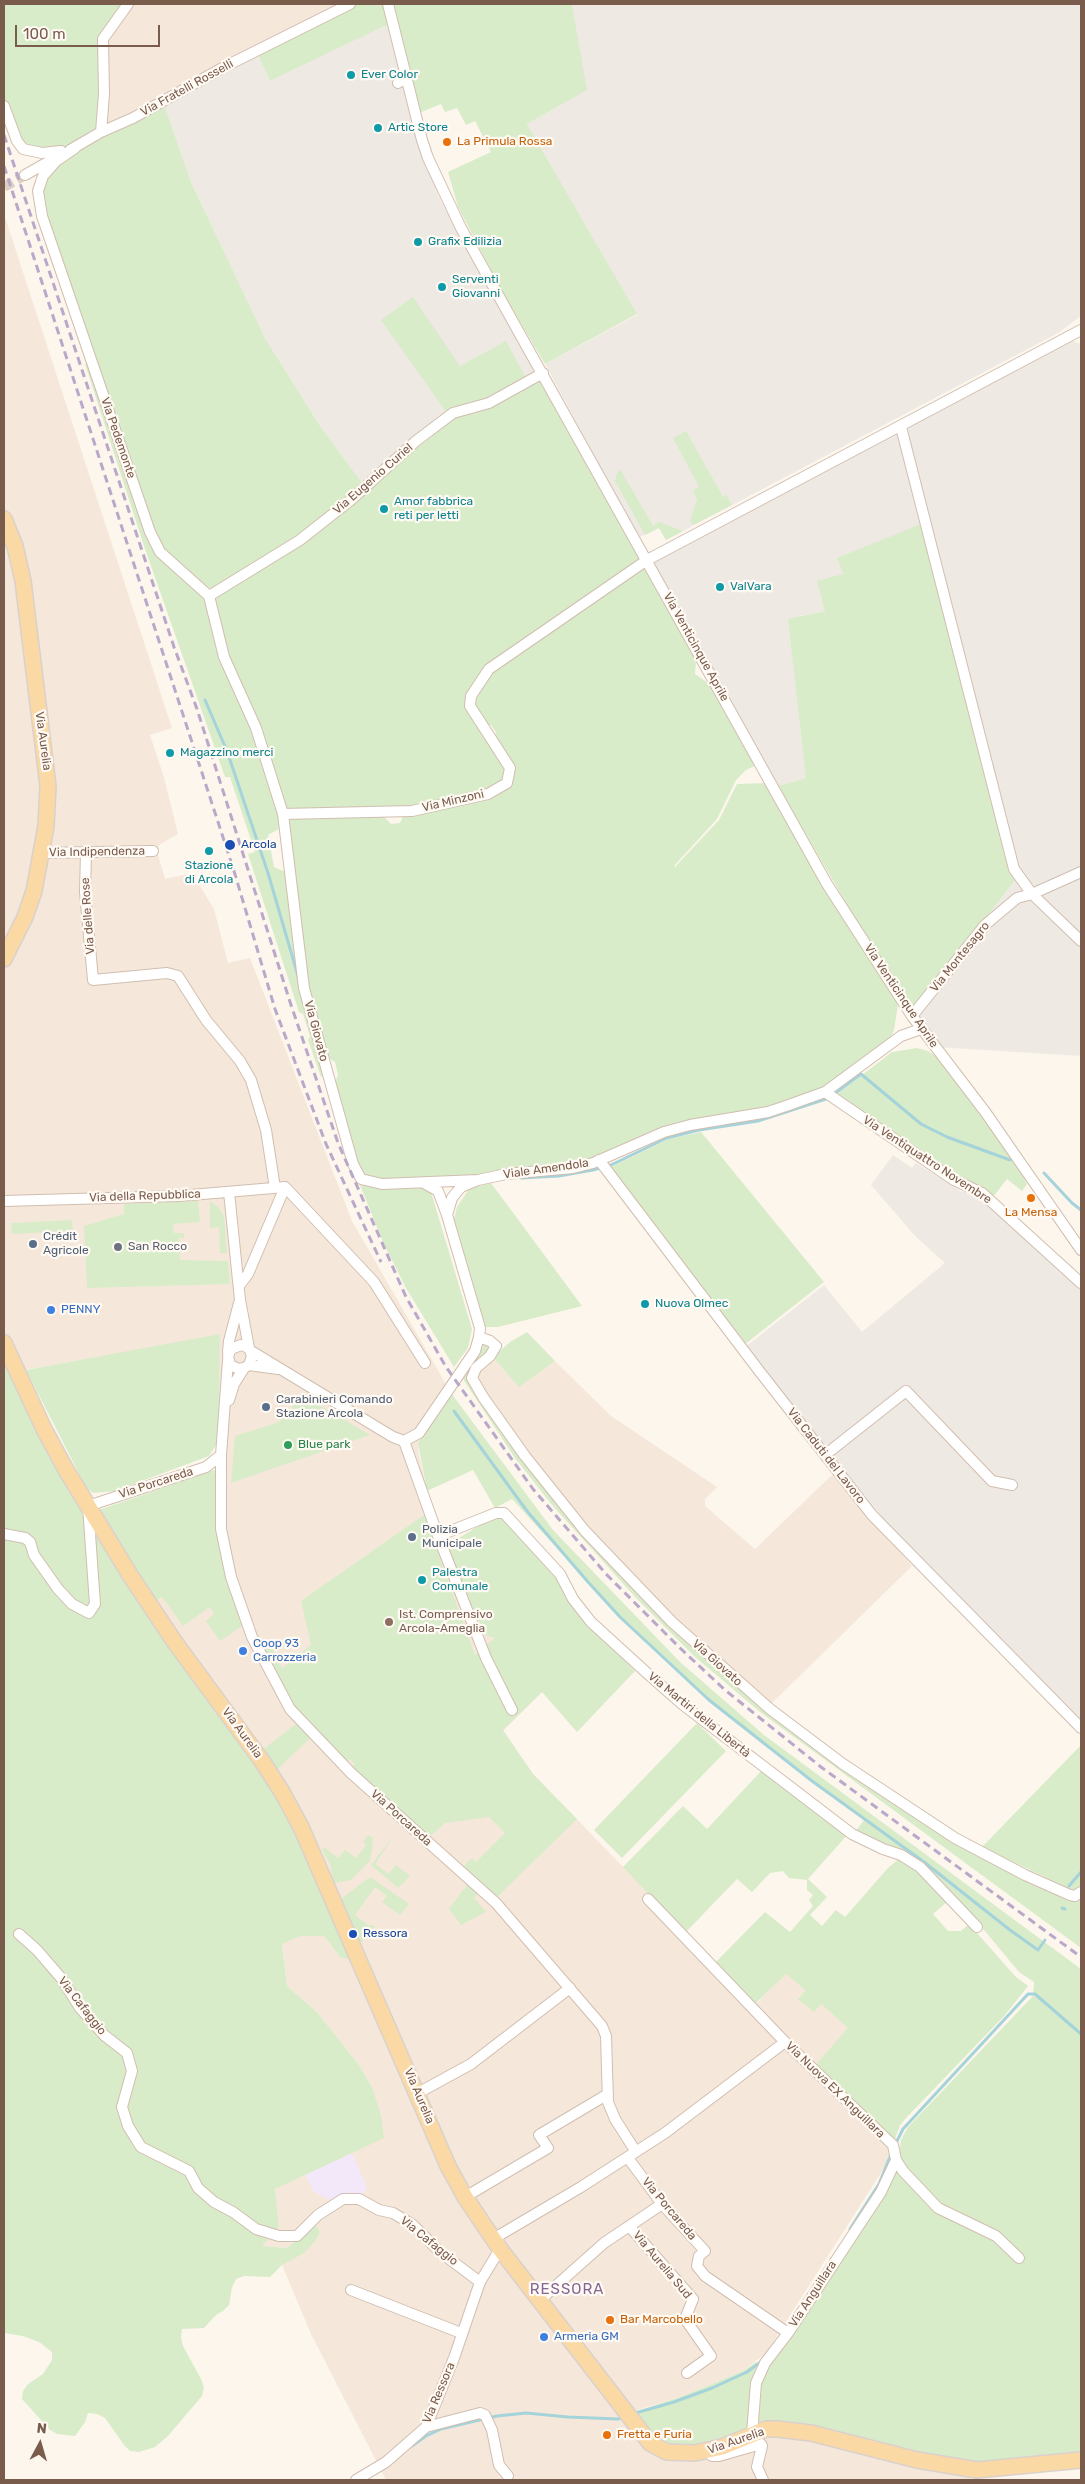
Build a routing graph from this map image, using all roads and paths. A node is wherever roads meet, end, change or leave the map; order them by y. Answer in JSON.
{"nodes":[{"id":1,"x":128,"y":4,"type":"edge"},
{"id":2,"x":350,"y":4,"type":"edge"},
{"id":3,"x":388,"y":4,"type":"edge"},
{"id":4,"x":407,"y":78,"type":"junction"},
{"id":5,"x":398,"y":83,"type":"dead end"},
{"id":6,"x":4,"y":106,"type":"edge"},
{"id":7,"x":101,"y":132,"type":"junction"},
{"id":8,"x":74,"y":148,"type":"junction"},
{"id":9,"x":25,"y":175,"type":"tunnel mouth"},
{"id":10,"x":1081,"y":330,"type":"edge"},
{"id":11,"x":543,"y":373,"type":"junction"},
{"id":12,"x":902,"y":427,"type":"junction"},
{"id":13,"x":4,"y":519,"type":"edge"},
{"id":14,"x":647,"y":560,"type":"junction"},
{"id":15,"x":209,"y":596,"type":"junction"},
{"id":16,"x":283,"y":814,"type":"junction"},
{"id":17,"x":86,"y":852,"type":"junction"},
{"id":18,"x":153,"y":852,"type":"dead end"},
{"id":19,"x":41,"y":853,"type":"junction"},
{"id":20,"x":1081,"y":872,"type":"edge"},
{"id":21,"x":1032,"y":894,"type":"junction"},
{"id":22,"x":1081,"y":941,"type":"edge"},
{"id":23,"x":4,"y":959,"type":"edge"},
{"id":24,"x":912,"y":1016,"type":"junction"},
{"id":25,"x":922,"y":1028,"type":"junction"},
{"id":26,"x":830,"y":1096,"type":"junction"},
{"id":27,"x":603,"y":1165,"type":"junction"},
{"id":28,"x":478,"y":1180,"type":"junction"},
{"id":29,"x":424,"y":1183,"type":"junction"},
{"id":30,"x":280,"y":1187,"type":"junction"},
{"id":31,"x":229,"y":1192,"type":"junction"},
{"id":32,"x":4,"y":1201,"type":"edge"},
{"id":33,"x":447,"y":1215,"type":"junction"},
{"id":34,"x":1081,"y":1250,"type":"edge"},
{"id":35,"x":1081,"y":1283,"type":"edge"},
{"id":36,"x":239,"y":1286,"type":"junction"},
{"id":37,"x":240,"y":1300,"type":"junction"},
{"id":38,"x":479,"y":1337,"type":"junction"},
{"id":39,"x":4,"y":1343,"type":"edge"},
{"id":40,"x":250,"y":1350,"type":"junction"},
{"id":41,"x":228,"y":1356,"type":"junction"},
{"id":42,"x":425,"y":1363,"type":"dead end"},
{"id":43,"x":247,"y":1367,"type":"junction"},
{"id":44,"x":278,"y":1369,"type":"junction"},
{"id":45,"x":225,"y":1413,"type":"junction"},
{"id":46,"x":404,"y":1441,"type":"junction"},
{"id":47,"x":221,"y":1455,"type":"junction"},
{"id":48,"x":825,"y":1455,"type":"junction"},
{"id":49,"x":1012,"y":1485,"type":"dead end"},
{"id":50,"x":88,"y":1506,"type":"junction"},
{"id":51,"x":4,"y":1534,"type":"edge"},
{"id":52,"x":438,"y":1536,"type":"junction"},
{"id":53,"x":512,"y":1710,"type":"dead end"},
{"id":54,"x":1081,"y":1728,"type":"edge"},
{"id":55,"x":1081,"y":1892,"type":"edge"},
{"id":56,"x":648,"y":1899,"type":"dead end"},
{"id":57,"x":977,"y":1927,"type":"dead end"},
{"id":58,"x":19,"y":1934,"type":"dead end"},
{"id":59,"x":570,"y":1988,"type":"junction"},
{"id":60,"x":785,"y":2042,"type":"junction"},
{"id":61,"x":418,"y":2094,"type":"junction"},
{"id":62,"x":608,"y":2094,"type":"junction"},
{"id":63,"x":632,"y":2155,"type":"junction"},
{"id":64,"x":896,"y":2160,"type":"junction"},
{"id":65,"x":465,"y":2197,"type":"junction"},
{"id":66,"x":662,"y":2204,"type":"junction"},
{"id":67,"x":629,"y":2226,"type":"junction"},
{"id":68,"x":497,"y":2244,"type":"junction"},
{"id":69,"x":1019,"y":2258,"type":"dead end"},
{"id":70,"x":480,"y":2282,"type":"junction"},
{"id":71,"x":352,"y":2290,"type":"dead end"},
{"id":72,"x":540,"y":2300,"type":"junction"},
{"id":73,"x":784,"y":2331,"type":"junction"},
{"id":74,"x":461,"y":2333,"type":"junction"},
{"id":75,"x":687,"y":2373,"type":"dead end"},
{"id":76,"x":426,"y":2427,"type":"junction"},
{"id":77,"x":752,"y":2434,"type":"junction"},
{"id":78,"x":706,"y":2451,"type":"junction"},
{"id":79,"x":1081,"y":2460,"type":"edge"},
{"id":80,"x":508,"y":2476,"type":"dead end"},
{"id":81,"x":356,"y":2480,"type":"edge"},
{"id":82,"x":763,"y":2480,"type":"edge"}],
"edges":[{"from":1,"to":7,"type":"street"},
{"from":2,"to":7,"type":"street","name":"Via Fratelli Rosselli"},
{"from":3,"to":4,"type":"street","name":"Via Venticinque Aprile"},
{"from":4,"to":5,"type":"street"},
{"from":4,"to":11,"type":"street","name":"Via Venticinque Aprile"},
{"from":6,"to":8,"type":"street"},
{"from":7,"to":8,"type":"street","name":"Via Fratelli Rosselli"},
{"from":8,"to":9,"type":"street","name":"Via Fratelli Rosselli"},
{"from":8,"to":15,"type":"street","name":"Via Pedemonte"},
{"from":10,"to":12,"type":"street"},
{"from":11,"to":14,"type":"street","name":"Via Venticinque Aprile"},
{"from":11,"to":15,"type":"street","name":"Via Eugenio Curiel"},
{"from":12,"to":14,"type":"street"},
{"from":12,"to":21,"type":"street"},
{"from":13,"to":19,"type":"main road","name":"Via Aurelia"},
{"from":14,"to":16,"type":"street","name":"Via Minzoni"},
{"from":14,"to":24,"type":"street","name":"Via Venticinque Aprile"},
{"from":15,"to":16,"type":"street"},
{"from":16,"to":29,"type":"street","name":"Via Giovato"},
{"from":17,"to":18,"type":"street","name":"Via Indipendenza"},
{"from":17,"to":19,"type":"street","name":"Via Indipendenza"},
{"from":17,"to":30,"type":"street","name":"Via delle Rose"},
{"from":19,"to":23,"type":"main road","name":"Via Aurelia"},
{"from":20,"to":21,"type":"street","name":"Via Montesagro"},
{"from":21,"to":22,"type":"street"},
{"from":21,"to":24,"type":"street","name":"Via Montesagro"},
{"from":24,"to":25,"type":"street","name":"Via Venticinque Aprile"},
{"from":25,"to":26,"type":"street","name":"Viale Amendola"},
{"from":25,"to":34,"type":"street","name":"Via Venticinque Aprile"},
{"from":26,"to":27,"type":"street","name":"Viale Amendola"},
{"from":26,"to":35,"type":"street","name":"Via Ventiquattro Novembre"},
{"from":27,"to":28,"type":"street","name":"Viale Amendola"},
{"from":27,"to":48,"type":"street","name":"Via Caduti del Lavoro"},
{"from":28,"to":29,"type":"street","name":"Via Giovato"},
{"from":28,"to":33,"type":"street","name":"Viale Amendola"},
{"from":29,"to":33,"type":"street"},
{"from":30,"to":31,"type":"street","name":"Via della Repubblica"},
{"from":30,"to":36,"type":"street"},
{"from":30,"to":42,"type":"street"},
{"from":31,"to":32,"type":"street","name":"Via della Repubblica"},
{"from":31,"to":36,"type":"street"},
{"from":33,"to":38,"type":"street"},
{"from":36,"to":37,"type":"street"},
{"from":37,"to":40,"type":"street"},
{"from":37,"to":41,"type":"street"},
{"from":38,"to":46,"type":"street"},
{"from":38,"to":55,"type":"street","name":"Via Giovato"},
{"from":39,"to":50,"type":"main road","name":"Via Aurelia"},
{"from":40,"to":41,"type":"street"},
{"from":40,"to":43,"type":"street"},
{"from":40,"to":44,"type":"street"},
{"from":41,"to":43,"type":"street"},
{"from":41,"to":45,"type":"street"},
{"from":43,"to":44,"type":"street"},
{"from":43,"to":45,"type":"street"},
{"from":44,"to":46,"type":"street"},
{"from":45,"to":47,"type":"street","name":"Via Porcareda"},
{"from":46,"to":52,"type":"street"},
{"from":47,"to":50,"type":"street","name":"Via Porcareda"},
{"from":47,"to":59,"type":"street","name":"Via Porcareda"},
{"from":48,"to":49,"type":"street"},
{"from":48,"to":54,"type":"street","name":"Via Caduti del Lavoro"},
{"from":50,"to":51,"type":"street"},
{"from":50,"to":61,"type":"main road","name":"Via Aurelia"},
{"from":52,"to":53,"type":"street"},
{"from":52,"to":57,"type":"street","name":"Via Martiri della Libertà"},
{"from":56,"to":60,"type":"street","name":"Via Nuova EX Anguillara"},
{"from":58,"to":70,"type":"street","name":"Via Cafaggio"},
{"from":59,"to":61,"type":"street"},
{"from":59,"to":62,"type":"street","name":"Via Porcareda"},
{"from":60,"to":63,"type":"street"},
{"from":60,"to":64,"type":"street","name":"Via Nuova EX Anguillara"},
{"from":61,"to":65,"type":"main road","name":"Via Aurelia"},
{"from":62,"to":63,"type":"street","name":"Via Porcareda"},
{"from":62,"to":65,"type":"street"},
{"from":63,"to":66,"type":"street","name":"Via Porcareda"},
{"from":63,"to":68,"type":"street"},
{"from":64,"to":69,"type":"street","name":"Via Nuova EX Anguillara"},
{"from":64,"to":73,"type":"street","name":"Via Anguillara"},
{"from":65,"to":68,"type":"main road","name":"Via Aurelia"},
{"from":66,"to":67,"type":"street","name":"Via Aurelia Sud"},
{"from":66,"to":73,"type":"street","name":"Via Porcareda"},
{"from":67,"to":72,"type":"street","name":"Via Aurelia Sud"},
{"from":67,"to":75,"type":"street","name":"Via Aurelia Sud"},
{"from":68,"to":70,"type":"street","name":"Via Ressora"},
{"from":68,"to":72,"type":"main road","name":"Via Aurelia"},
{"from":70,"to":74,"type":"street","name":"Via Ressora"},
{"from":71,"to":74,"type":"street"},
{"from":72,"to":78,"type":"main road","name":"Via Aurelia"},
{"from":73,"to":77,"type":"street","name":"Via Anguillara"},
{"from":74,"to":76,"type":"street","name":"Via Ressora"},
{"from":76,"to":80,"type":"street"},
{"from":76,"to":81,"type":"street","name":"Via Ressora"},
{"from":77,"to":78,"type":"main road","name":"Via Aurelia"},
{"from":77,"to":79,"type":"main road","name":"Via Aurelia"},
{"from":78,"to":82,"type":"street"}]}
